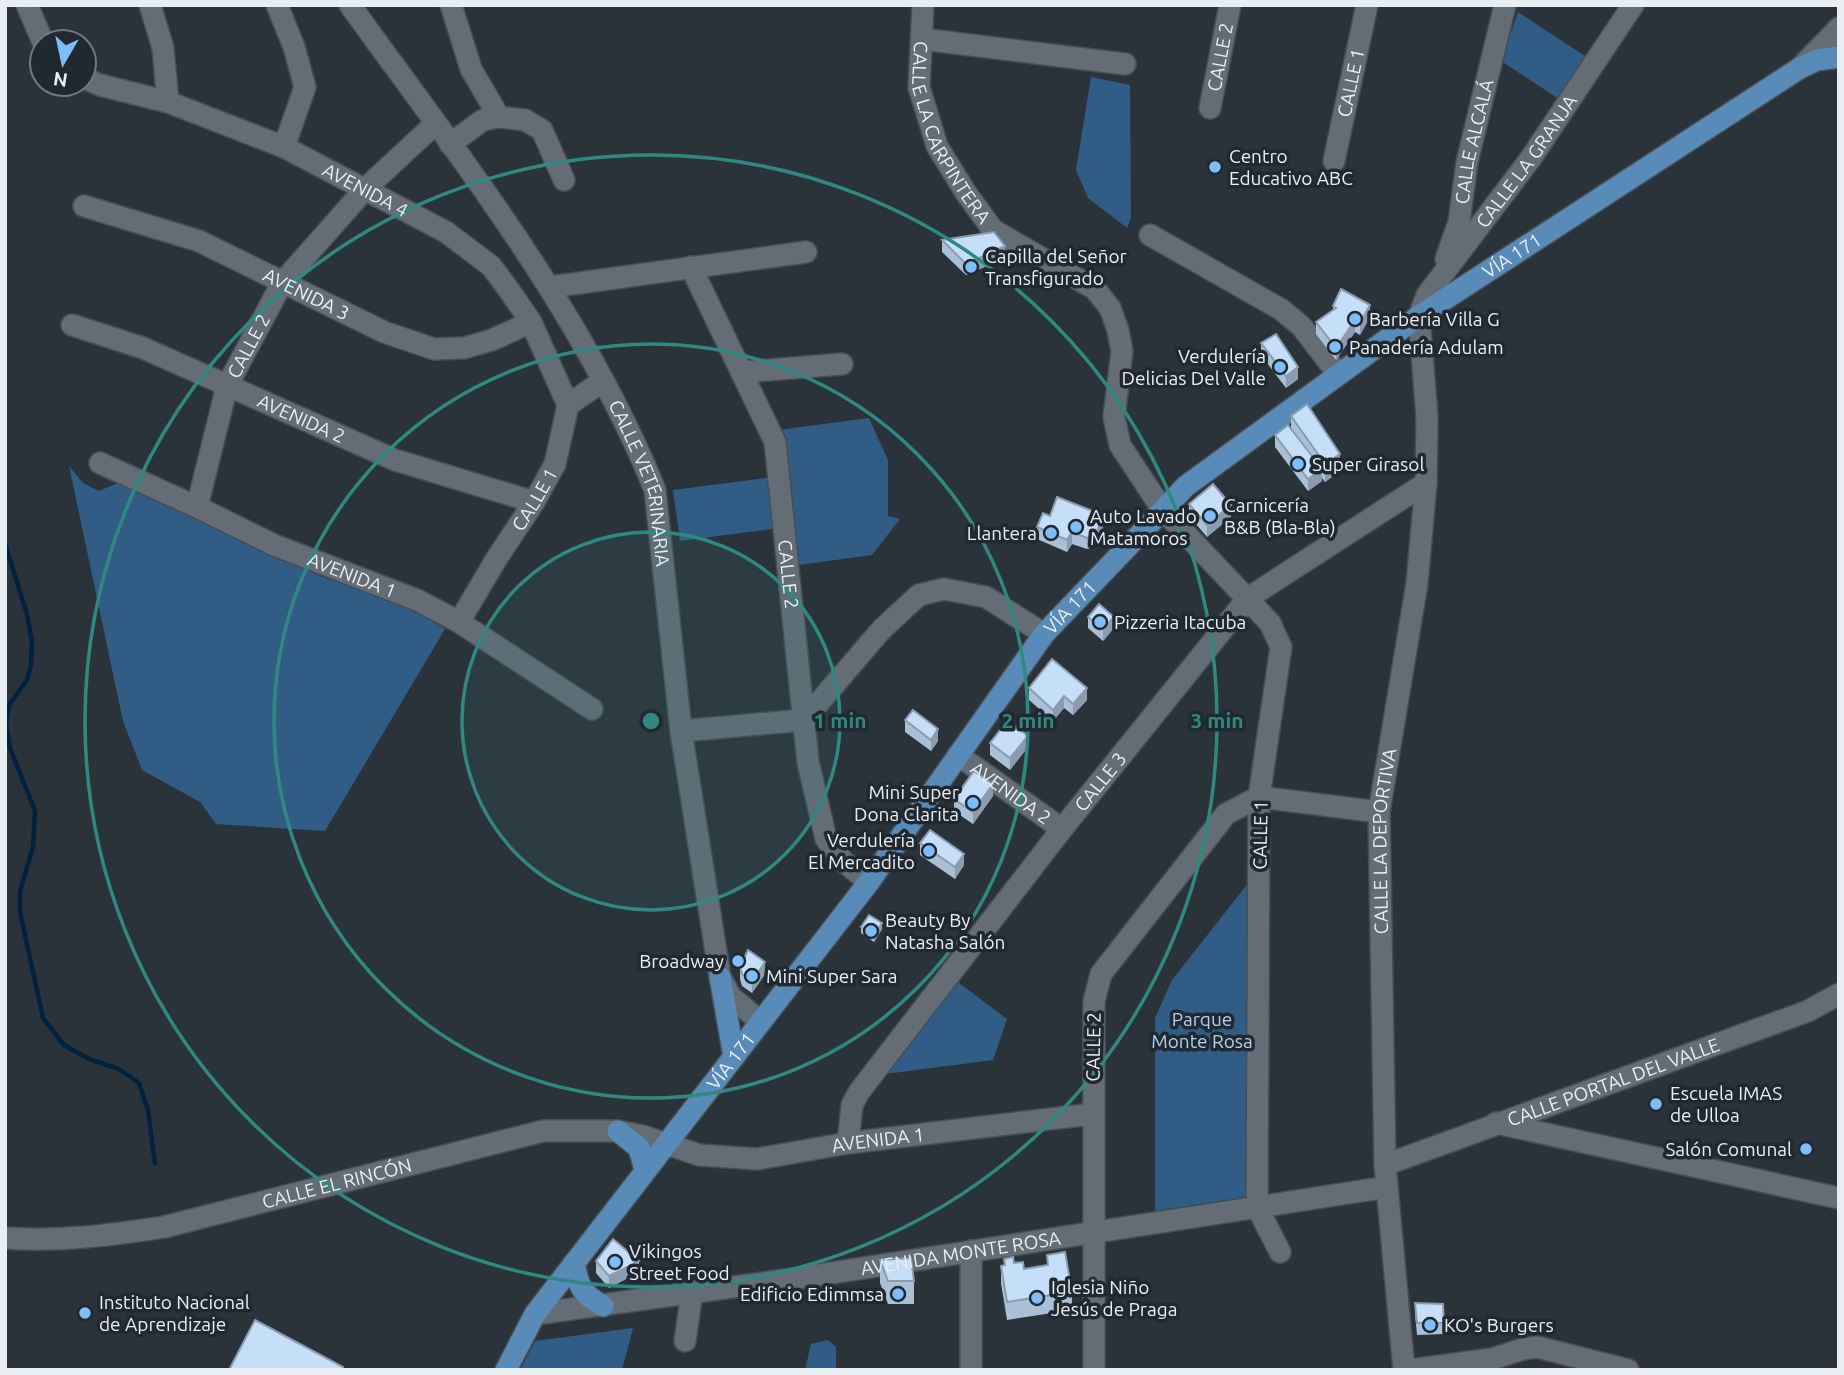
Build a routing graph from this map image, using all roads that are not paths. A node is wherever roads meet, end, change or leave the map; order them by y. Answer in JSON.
{"nodes":[{"id":1,"x":27,"y":5,"type":"edge"},
{"id":2,"x":150,"y":5,"type":"edge"},
{"id":3,"x":277,"y":5,"type":"edge"},
{"id":4,"x":350,"y":5,"type":"edge"},
{"id":5,"x":452,"y":5,"type":"edge"},
{"id":6,"x":923,"y":5,"type":"edge"},
{"id":7,"x":1230,"y":5,"type":"edge"},
{"id":8,"x":1367,"y":5,"type":"edge"},
{"id":9,"x":1505,"y":5,"type":"edge"},
{"id":10,"x":1633,"y":5,"type":"edge"},
{"id":11,"x":37,"y":28,"type":"edge"},
{"id":12,"x":1839,"y":28,"type":"edge"},
{"id":13,"x":922,"y":39,"type":"junction"},
{"id":14,"x":1839,"y":57,"type":"edge"},
{"id":15,"x":1125,"y":64,"type":"dead end"},
{"id":16,"x":1800,"y":68,"type":"junction"},
{"id":17,"x":98,"y":84,"type":"edge"},
{"id":18,"x":168,"y":102,"type":"junction"},
{"id":19,"x":1210,"y":108,"type":"dead end"},
{"id":20,"x":499,"y":117,"type":"junction"},
{"id":21,"x":436,"y":123,"type":"junction"},
{"id":22,"x":450,"y":144,"type":"junction"},
{"id":23,"x":284,"y":147,"type":"junction"},
{"id":24,"x":1334,"y":161,"type":"dead end"},
{"id":25,"x":564,"y":180,"type":"dead end"},
{"id":26,"x":365,"y":189,"type":"junction"},
{"id":27,"x":1462,"y":189,"type":"junction"},
{"id":28,"x":84,"y":206,"type":"dead end"},
{"id":29,"x":1493,"y":207,"type":"junction"},
{"id":30,"x":1150,"y":235,"type":"dead end"},
{"id":31,"x":806,"y":252,"type":"dead end"},
{"id":32,"x":691,"y":267,"type":"junction"},
{"id":33,"x":1439,"y":277,"type":"junction"},
{"id":34,"x":282,"y":283,"type":"junction"},
{"id":35,"x":550,"y":287,"type":"junction"},
{"id":36,"x":1419,"y":316,"type":"junction"},
{"id":37,"x":531,"y":321,"type":"junction"},
{"id":38,"x":72,"y":325,"type":"dead end"},
{"id":39,"x":842,"y":364,"type":"dead end"},
{"id":40,"x":743,"y":372,"type":"junction"},
{"id":41,"x":1338,"y":374,"type":"junction"},
{"id":42,"x":603,"y":381,"type":"junction"},
{"id":43,"x":227,"y":386,"type":"junction"},
{"id":44,"x":568,"y":405,"type":"junction"},
{"id":45,"x":100,"y":463,"type":"dead end"},
{"id":46,"x":1426,"y":483,"type":"junction"},
{"id":47,"x":534,"y":502,"type":"junction"},
{"id":48,"x":197,"y":507,"type":"junction"},
{"id":49,"x":1162,"y":509,"type":"junction"},
{"id":50,"x":1248,"y":598,"type":"junction"},
{"id":51,"x":459,"y":622,"type":"junction"},
{"id":52,"x":1044,"y":635,"type":"junction"},
{"id":53,"x":592,"y":709,"type":"dead end"},
{"id":54,"x":804,"y":720,"type":"junction"},
{"id":55,"x":681,"y":731,"type":"junction"},
{"id":56,"x":958,"y":755,"type":"junction"},
{"id":57,"x":1259,"y":797,"type":"junction"},
{"id":58,"x":1379,"y":812,"type":"junction"},
{"id":59,"x":1062,"y":829,"type":"junction"},
{"id":60,"x":869,"y":882,"type":"junction"},
{"id":61,"x":720,"y":977,"type":"junction"},
{"id":62,"x":1839,"y":994,"type":"edge"},
{"id":63,"x":761,"y":1022,"type":"junction"},
{"id":64,"x":734,"y":1057,"type":"junction"},
{"id":65,"x":1093,"y":1114,"type":"junction"},
{"id":66,"x":1495,"y":1123,"type":"junction"},
{"id":67,"x":618,"y":1131,"type":"junction"},
{"id":68,"x":666,"y":1143,"type":"junction"},
{"id":69,"x":848,"y":1143,"type":"junction"},
{"id":70,"x":1385,"y":1165,"type":"junction"},
{"id":71,"x":645,"y":1170,"type":"junction"},
{"id":72,"x":1387,"y":1187,"type":"junction"},
{"id":73,"x":1839,"y":1198,"type":"edge"},
{"id":74,"x":1257,"y":1208,"type":"junction"},
{"id":75,"x":1095,"y":1231,"type":"junction"},
{"id":76,"x":5,"y":1238,"type":"edge"},
{"id":77,"x":971,"y":1251,"type":"junction"},
{"id":78,"x":1280,"y":1252,"type":"dead end"},
{"id":79,"x":574,"y":1263,"type":"junction"},
{"id":80,"x":692,"y":1292,"type":"junction"},
{"id":81,"x":604,"y":1306,"type":"junction"},
{"id":82,"x":535,"y":1314,"type":"junction"},
{"id":83,"x":685,"y":1340,"type":"dead end"},
{"id":84,"x":506,"y":1370,"type":"edge"},
{"id":85,"x":971,"y":1370,"type":"edge"},
{"id":86,"x":1094,"y":1370,"type":"edge"},
{"id":87,"x":1404,"y":1370,"type":"edge"},
{"id":88,"x":1411,"y":1370,"type":"edge"},
{"id":89,"x":1628,"y":1370,"type":"edge"}],
"edges":[{"from":1,"to":11,"type":"street"},
{"from":2,"to":18,"type":"street"},
{"from":3,"to":23,"type":"street"},
{"from":4,"to":21,"type":"street","name":"CALLE VETERINARIA"},
{"from":5,"to":20,"type":"street"},
{"from":6,"to":13,"type":"street","name":"CALLE LA CARPINTERA"},
{"from":7,"to":19,"type":"street","name":"CALLE 2"},
{"from":8,"to":24,"type":"street","name":"CALLE 1"},
{"from":9,"to":27,"type":"street","name":"CALLE ALCALÁ"},
{"from":10,"to":29,"type":"street","name":"CALLE LA GRANJA"},
{"from":12,"to":16,"type":"street"},
{"from":13,"to":15,"type":"street"},
{"from":13,"to":49,"type":"street","name":"CALLE LA CARPINTERA"},
{"from":14,"to":16,"type":"main road","name":"VÍA 171"},
{"from":16,"to":36,"type":"main road","name":"VÍA 171"},
{"from":17,"to":18,"type":"street","name":"AVENIDA 4"},
{"from":18,"to":23,"type":"street","name":"AVENIDA 4"},
{"from":20,"to":22,"type":"street"},
{"from":20,"to":25,"type":"street"},
{"from":21,"to":22,"type":"street","name":"CALLE VETERINARIA"},
{"from":21,"to":26,"type":"street","name":"CALLE 2"},
{"from":22,"to":35,"type":"street","name":"CALLE VETERINARIA"},
{"from":23,"to":26,"type":"street","name":"AVENIDA 4"},
{"from":26,"to":34,"type":"street","name":"CALLE 2"},
{"from":26,"to":37,"type":"street","name":"AVENIDA 4"},
{"from":27,"to":29,"type":"street"},
{"from":27,"to":33,"type":"street","name":"CALLE ALCALÁ"},
{"from":28,"to":34,"type":"street","name":"AVENIDA 3"},
{"from":29,"to":33,"type":"street","name":"CALLE LA GRANJA"},
{"from":30,"to":41,"type":"street"},
{"from":31,"to":32,"type":"street"},
{"from":32,"to":35,"type":"street"},
{"from":32,"to":40,"type":"street","name":"CALLE 2"},
{"from":33,"to":36,"type":"street","name":"CALLE LA GRANJA"},
{"from":34,"to":37,"type":"street","name":"AVENIDA 3"},
{"from":34,"to":43,"type":"street","name":"CALLE 2"},
{"from":35,"to":42,"type":"street","name":"CALLE VETERINARIA"},
{"from":36,"to":41,"type":"main road","name":"VÍA 171"},
{"from":36,"to":46,"type":"street","name":"CALLE LA DEPORTIVA"},
{"from":37,"to":44,"type":"street","name":"AVENIDA 4"},
{"from":38,"to":43,"type":"street","name":"AVENIDA 2"},
{"from":39,"to":40,"type":"street"},
{"from":40,"to":54,"type":"street","name":"CALLE 2"},
{"from":41,"to":49,"type":"main road","name":"VÍA 171"},
{"from":42,"to":44,"type":"street"},
{"from":42,"to":55,"type":"street","name":"CALLE VETERINARIA"},
{"from":43,"to":47,"type":"street","name":"AVENIDA 2"},
{"from":43,"to":48,"type":"street","name":"CALLE 2"},
{"from":44,"to":47,"type":"street","name":"CALLE 1"},
{"from":45,"to":48,"type":"street","name":"AVENIDA 1"},
{"from":46,"to":50,"type":"street","name":"CALLE 3"},
{"from":46,"to":58,"type":"street","name":"CALLE LA DEPORTIVA"},
{"from":47,"to":51,"type":"street","name":"CALLE 1"},
{"from":48,"to":51,"type":"street","name":"AVENIDA 1"},
{"from":49,"to":50,"type":"street","name":"CALLE 1"},
{"from":49,"to":52,"type":"main road","name":"VÍA 171"},
{"from":50,"to":57,"type":"street","name":"CALLE 1"},
{"from":50,"to":59,"type":"street","name":"CALLE 3"},
{"from":51,"to":53,"type":"street","name":"AVENIDA 1"},
{"from":52,"to":54,"type":"street"},
{"from":52,"to":56,"type":"main road","name":"VÍA 171"},
{"from":54,"to":55,"type":"street"},
{"from":54,"to":60,"type":"street","name":"CALLE 2"},
{"from":55,"to":61,"type":"street","name":"CALLE VETERINARIA"},
{"from":56,"to":59,"type":"street","name":"AVENIDA 2"},
{"from":56,"to":60,"type":"main road","name":"VÍA 171"},
{"from":57,"to":58,"type":"street"},
{"from":57,"to":65,"type":"street","name":"CALLE 2"},
{"from":57,"to":74,"type":"street","name":"CALLE 1"},
{"from":58,"to":70,"type":"street","name":"CALLE LA DEPORTIVA"},
{"from":59,"to":69,"type":"street","name":"CALLE 3"},
{"from":60,"to":63,"type":"main road","name":"VÍA 171"},
{"from":61,"to":63,"type":"street","name":"CALLE VETERINARIA"},
{"from":61,"to":64,"type":"main road"},
{"from":62,"to":66,"type":"street","name":"CALLE PORTAL DEL VALLE"},
{"from":63,"to":64,"type":"main road","name":"VÍA 171"},
{"from":64,"to":68,"type":"main road","name":"VÍA 171"},
{"from":65,"to":69,"type":"street","name":"AVENIDA 1"},
{"from":65,"to":75,"type":"street","name":"CALLE 2"},
{"from":66,"to":70,"type":"street","name":"CALLE PORTAL DEL VALLE"},
{"from":66,"to":73,"type":"street"},
{"from":67,"to":68,"type":"street","name":"CALLE EL RINCÓN"},
{"from":67,"to":71,"type":"main road"},
{"from":67,"to":76,"type":"street","name":"CALLE EL RINCÓN"},
{"from":68,"to":69,"type":"street","name":"AVENIDA 1"},
{"from":68,"to":71,"type":"main road","name":"VÍA 171"},
{"from":70,"to":72,"type":"street","name":"CALLE LA DEPORTIVA"},
{"from":71,"to":79,"type":"main road","name":"VÍA 171"},
{"from":72,"to":74,"type":"street","name":"AVENIDA MONTE ROSA"},
{"from":72,"to":87,"type":"street","name":"CALLE LA DEPORTIVA"},
{"from":74,"to":75,"type":"street","name":"AVENIDA MONTE ROSA"},
{"from":74,"to":78,"type":"street"},
{"from":75,"to":77,"type":"street","name":"AVENIDA MONTE ROSA"},
{"from":75,"to":86,"type":"street"},
{"from":77,"to":80,"type":"street","name":"AVENIDA MONTE ROSA"},
{"from":77,"to":85,"type":"street"},
{"from":79,"to":81,"type":"main road"},
{"from":79,"to":82,"type":"main road","name":"VÍA 171"},
{"from":80,"to":81,"type":"street","name":"AVENIDA MONTE ROSA"},
{"from":80,"to":83,"type":"street"},
{"from":81,"to":82,"type":"street","name":"AVENIDA MONTE ROSA"},
{"from":82,"to":84,"type":"main road","name":"VÍA 171"},
{"from":88,"to":89,"type":"street"}]}
